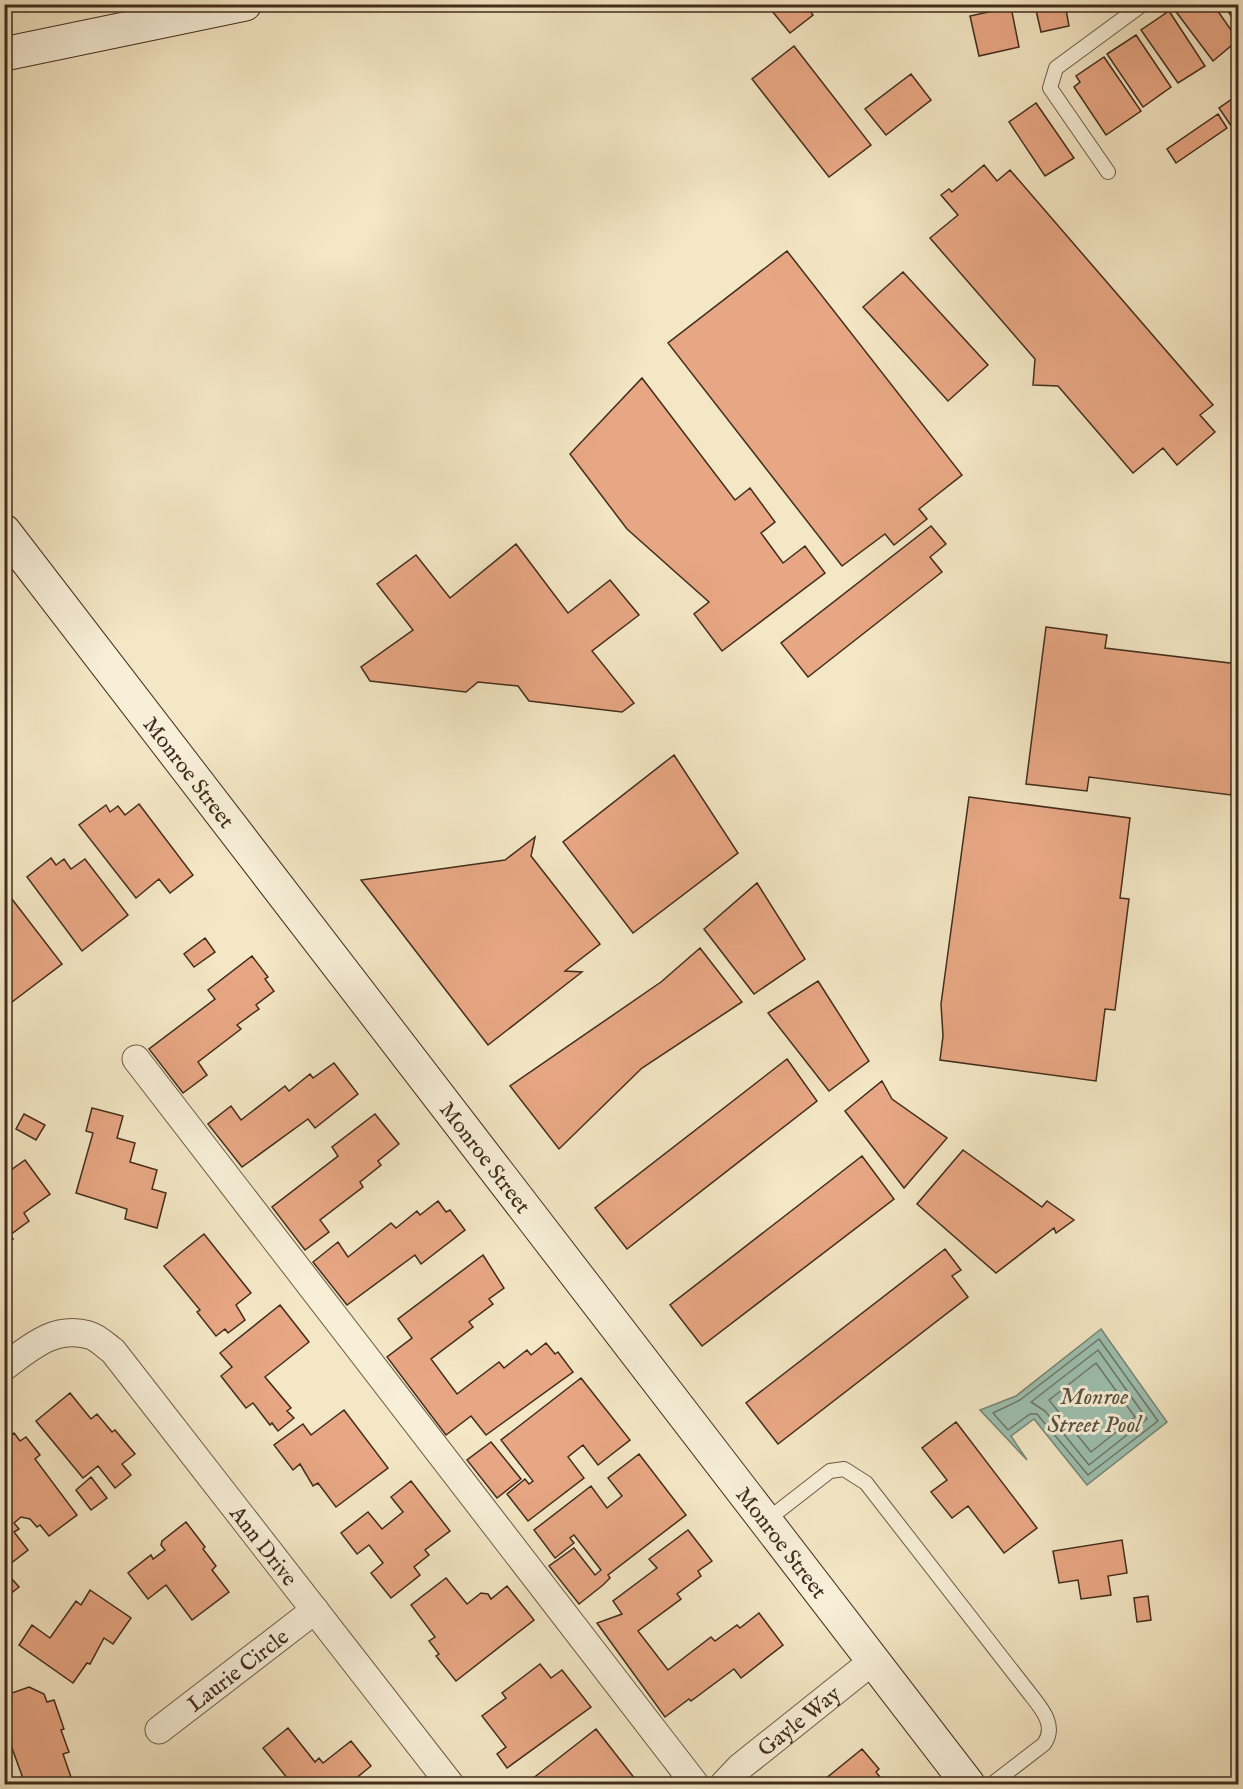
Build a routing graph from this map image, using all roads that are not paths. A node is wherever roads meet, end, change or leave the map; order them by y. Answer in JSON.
{"nodes":[{"id":1,"x":245,"y":4,"type":"edge"},
{"id":2,"x":1143,"y":4,"type":"edge"},
{"id":3,"x":208,"y":8,"type":"edge"},
{"id":4,"x":4,"y":54,"type":"edge"},
{"id":5,"x":1108,"y":172,"type":"dead end"},
{"id":6,"x":4,"y":531,"type":"edge"},
{"id":7,"x":136,"y":1059,"type":"dead end"},
{"id":8,"x":4,"y":1367,"type":"edge"},
{"id":9,"x":766,"y":1520,"type":"junction"},
{"id":10,"x":315,"y":1610,"type":"junction"},
{"id":11,"x":874,"y":1660,"type":"junction"},
{"id":12,"x":159,"y":1730,"type":"dead end"},
{"id":13,"x":450,"y":1785,"type":"edge"},
{"id":14,"x":695,"y":1785,"type":"edge"},
{"id":15,"x":724,"y":1785,"type":"edge"},
{"id":16,"x":968,"y":1785,"type":"edge"},
{"id":17,"x":992,"y":1785,"type":"edge"}],
"edges":[{"from":1,"to":3,"type":"main road"},
{"from":2,"to":5,"type":"lane"},
{"from":3,"to":4,"type":"main road"},
{"from":6,"to":9,"type":"main road","name":"Monroe Street"},
{"from":7,"to":14,"type":"street"},
{"from":8,"to":10,"type":"street","name":"Ann Drive"},
{"from":9,"to":11,"type":"main road","name":"Monroe Street"},
{"from":9,"to":17,"type":"lane"},
{"from":10,"to":12,"type":"street","name":"Laurie Circle"},
{"from":10,"to":13,"type":"street","name":"Ann Drive"},
{"from":11,"to":15,"type":"street","name":"Gayle Way"},
{"from":11,"to":16,"type":"main road","name":"Monroe Street"}]}
